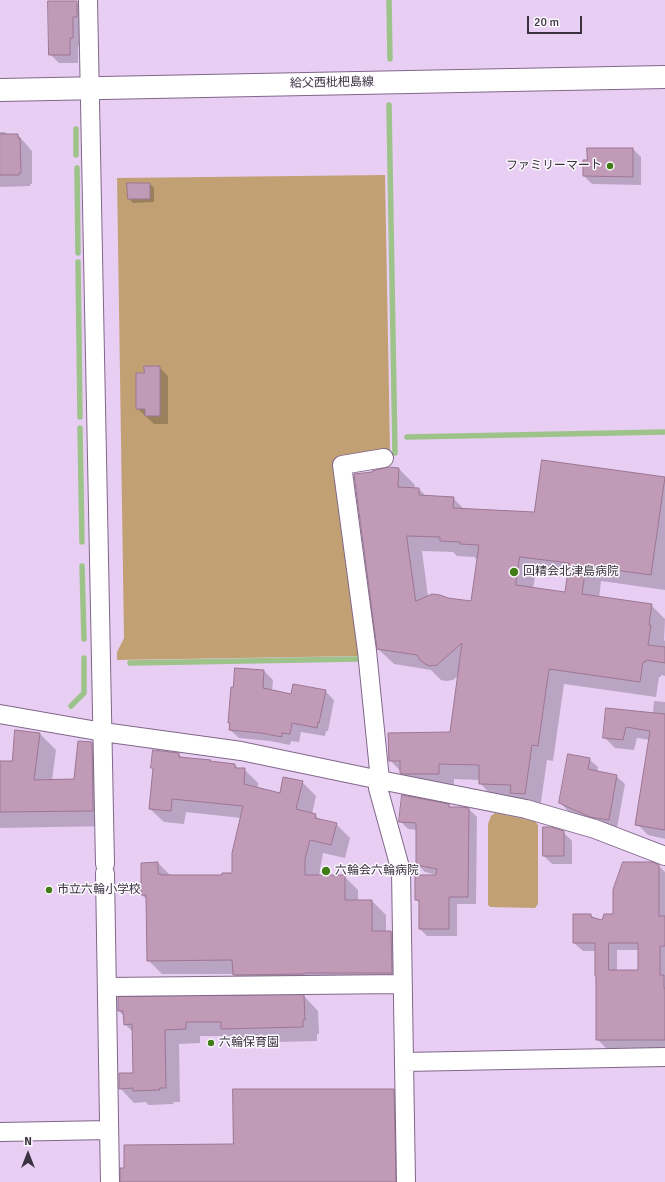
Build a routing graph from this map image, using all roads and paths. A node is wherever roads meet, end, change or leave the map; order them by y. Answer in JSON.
{"nodes":[{"id":1,"x":88,"y":0,"type":"edge"},
{"id":2,"x":665,"y":77,"type":"edge"},
{"id":3,"x":89,"y":88,"type":"junction"},
{"id":4,"x":0,"y":90,"type":"edge"},
{"id":5,"x":384,"y":458,"type":"dead end"},
{"id":6,"x":0,"y":714,"type":"edge"},
{"id":7,"x":103,"y":732,"type":"junction"},
{"id":8,"x":380,"y":780,"type":"junction"},
{"id":9,"x":665,"y":856,"type":"edge"},
{"id":10,"x":402,"y":984,"type":"junction"},
{"id":11,"x":107,"y":987,"type":"junction"},
{"id":12,"x":665,"y":1057,"type":"edge"},
{"id":13,"x":404,"y":1062,"type":"junction"},
{"id":14,"x":109,"y":1130,"type":"junction"},
{"id":15,"x":0,"y":1132,"type":"edge"},
{"id":16,"x":110,"y":1182,"type":"edge"},
{"id":17,"x":406,"y":1182,"type":"edge"}],
"edges":[{"from":1,"to":3,"type":"street"},
{"from":2,"to":3,"type":"main road","name":"給父西枇杷島線"},
{"from":3,"to":4,"type":"main road","name":"給父西枇杷島線"},
{"from":3,"to":7,"type":"street"},
{"from":5,"to":8,"type":"street"},
{"from":6,"to":7,"type":"street"},
{"from":7,"to":8,"type":"street"},
{"from":7,"to":11,"type":"street"},
{"from":8,"to":9,"type":"street"},
{"from":8,"to":10,"type":"street"},
{"from":10,"to":11,"type":"street"},
{"from":10,"to":13,"type":"street"},
{"from":11,"to":14,"type":"street"},
{"from":12,"to":13,"type":"street"},
{"from":13,"to":17,"type":"street"},
{"from":14,"to":15,"type":"street"},
{"from":14,"to":16,"type":"street"}]}
